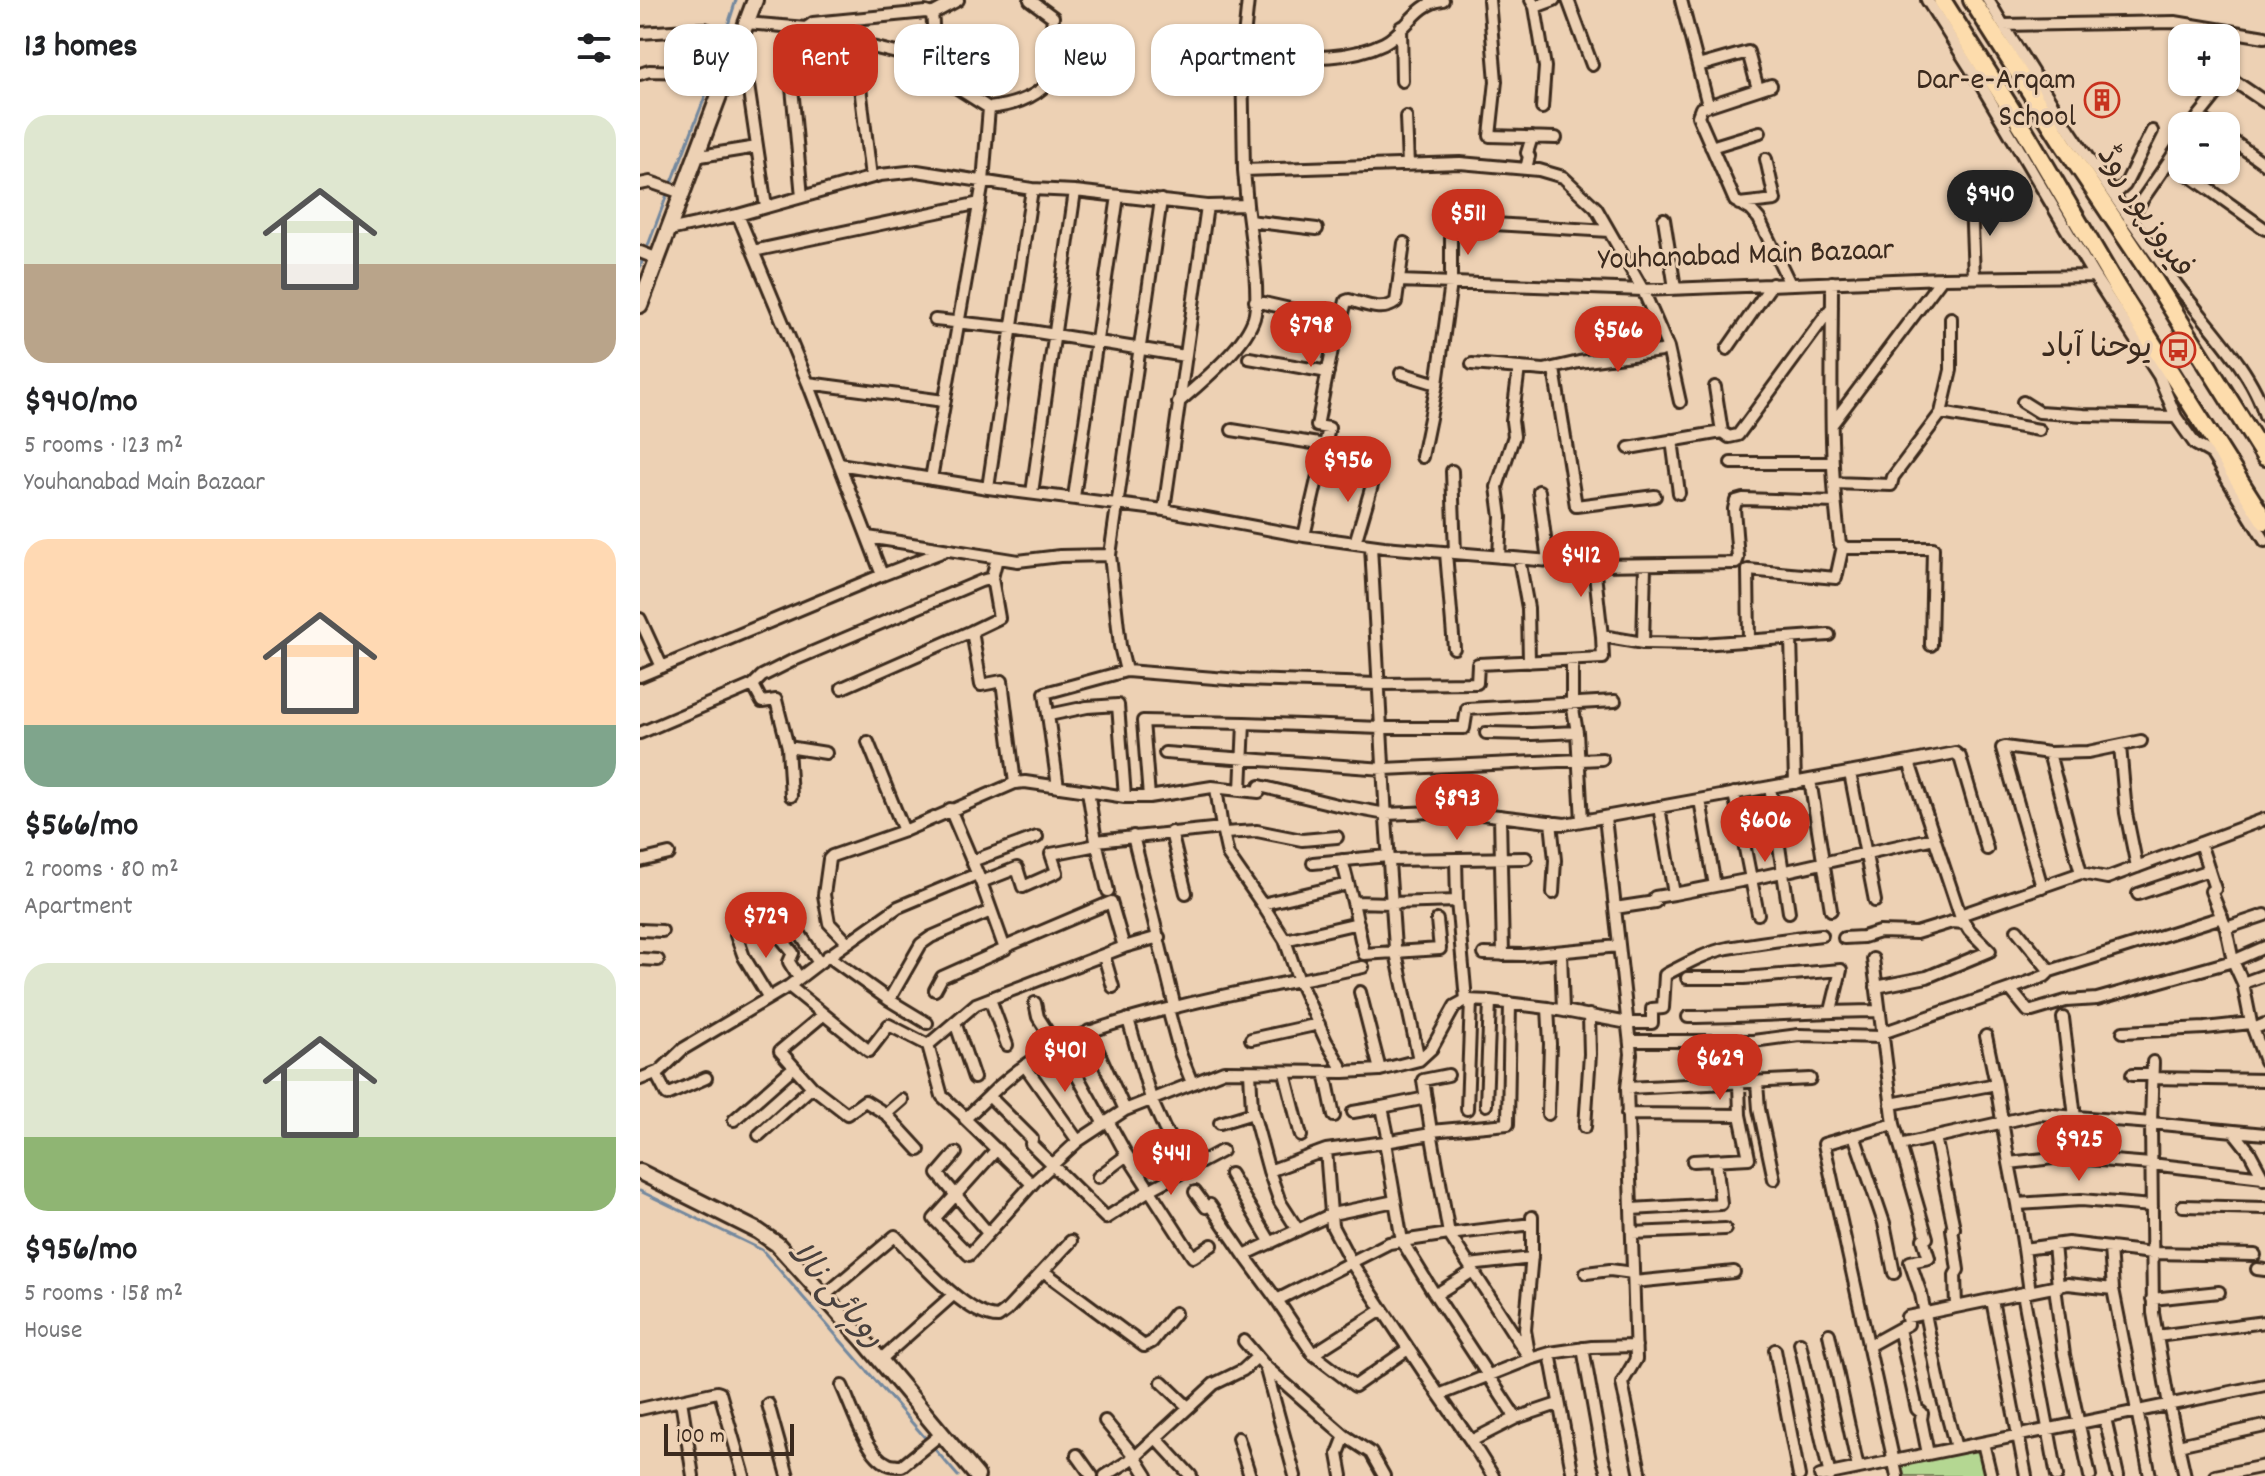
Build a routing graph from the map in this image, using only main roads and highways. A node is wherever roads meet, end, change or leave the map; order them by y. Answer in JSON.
{"nodes":[{"id":1,"x":1942,"y":0,"type":"edge"},
{"id":2,"x":1978,"y":1,"type":"edge"},
{"id":3,"x":2265,"y":457,"type":"edge"},
{"id":4,"x":2265,"y":521,"type":"edge"}],
"edges":[{"from":1,"to":4,"type":"main road","name":"فیروزپور روڈ"},
{"from":2,"to":3,"type":"main road","name":"فیروزپور روڈ"}]}
